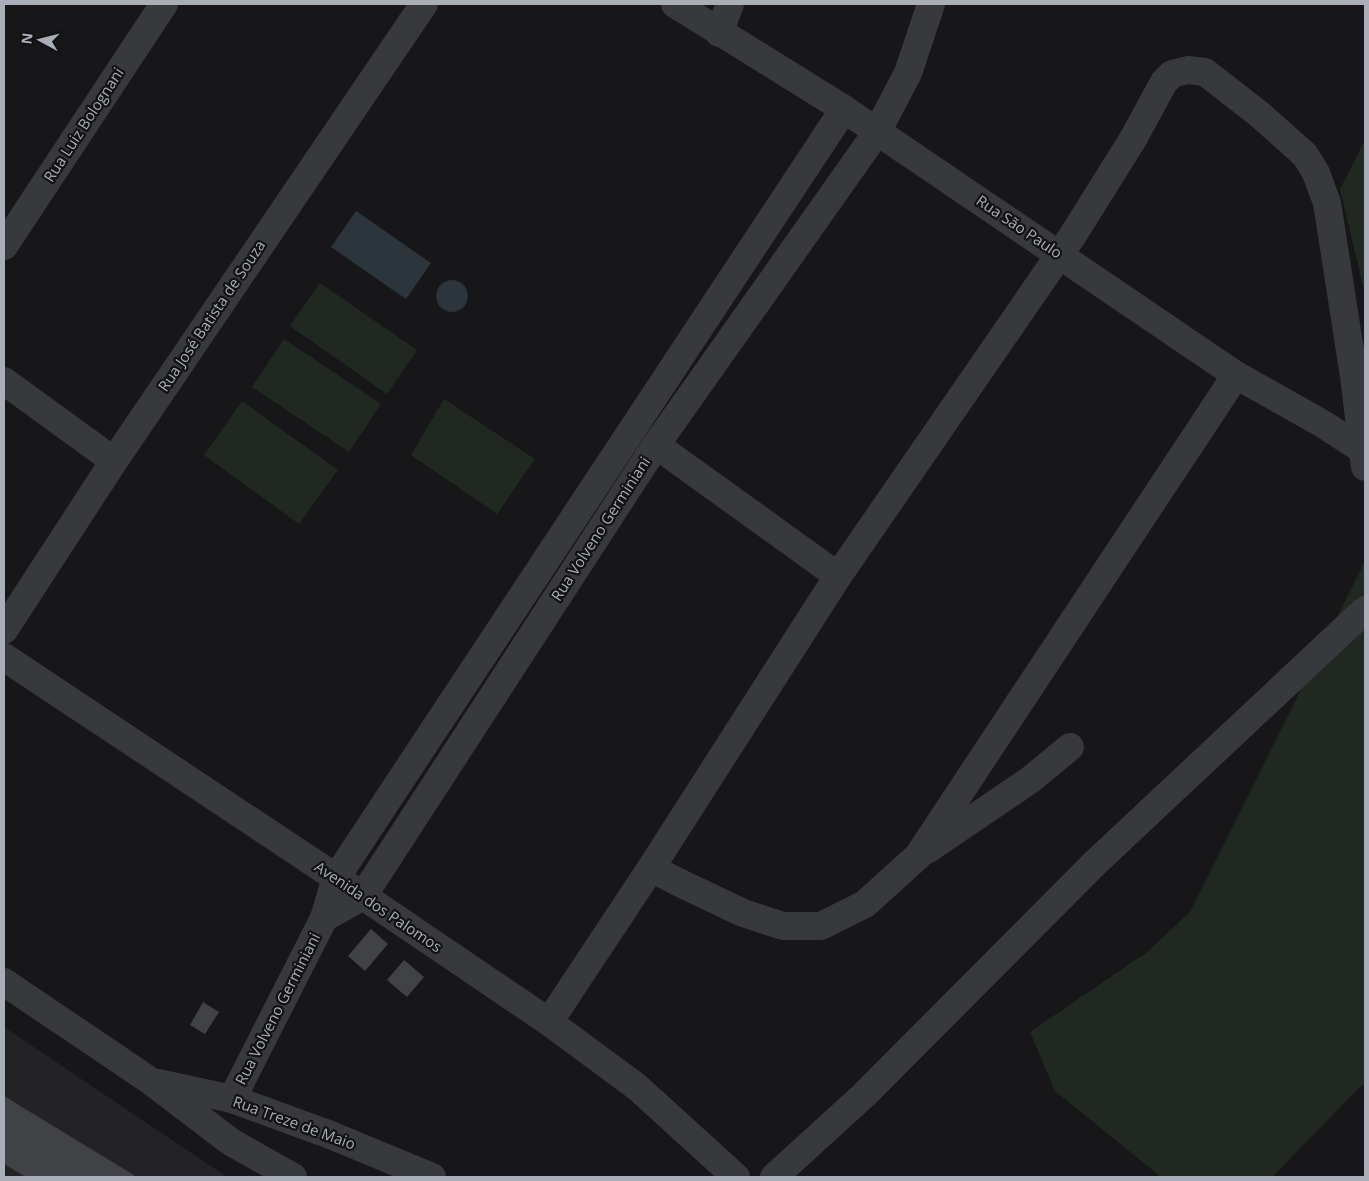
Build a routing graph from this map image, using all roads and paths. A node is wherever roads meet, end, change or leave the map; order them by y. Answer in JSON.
{"nodes":[{"id":1,"x":164,"y":4,"type":"edge"},
{"id":2,"x":424,"y":4,"type":"edge"},
{"id":3,"x":674,"y":4,"type":"edge"},
{"id":4,"x":730,"y":4,"type":"edge"},
{"id":5,"x":931,"y":4,"type":"edge"},
{"id":6,"x":719,"y":32,"type":"junction"},
{"id":7,"x":844,"y":109,"type":"junction"},
{"id":8,"x":877,"y":132,"type":"junction"},
{"id":9,"x":4,"y":246,"type":"edge"},
{"id":10,"x":1059,"y":254,"type":"junction"},
{"id":11,"x":1236,"y":375,"type":"junction"},
{"id":12,"x":4,"y":381,"type":"edge"},
{"id":13,"x":656,"y":445,"type":"junction"},
{"id":14,"x":1364,"y":458,"type":"edge"},
{"id":15,"x":114,"y":461,"type":"junction"},
{"id":16,"x":838,"y":576,"type":"junction"},
{"id":17,"x":1365,"y":610,"type":"edge"},
{"id":18,"x":4,"y":630,"type":"edge"},
{"id":19,"x":4,"y":658,"type":"edge"},
{"id":20,"x":1070,"y":747,"type":"dead end"},
{"id":21,"x":918,"y":856,"type":"junction"},
{"id":22,"x":651,"y":868,"type":"junction"},
{"id":23,"x":336,"y":878,"type":"junction"},
{"id":24,"x":364,"y":896,"type":"junction"},
{"id":25,"x":324,"y":918,"type":"junction"},
{"id":26,"x":4,"y":982,"type":"edge"},
{"id":27,"x":549,"y":1022,"type":"junction"},
{"id":28,"x":152,"y":1082,"type":"junction"},
{"id":29,"x":232,"y":1099,"type":"junction"},
{"id":30,"x":293,"y":1177,"type":"edge"},
{"id":31,"x":432,"y":1177,"type":"edge"},
{"id":32,"x":736,"y":1177,"type":"edge"},
{"id":33,"x":774,"y":1177,"type":"edge"}],
"edges":[{"from":1,"to":9,"type":"street","name":"Rua Luiz Bolognani"},
{"from":2,"to":15,"type":"street","name":"Rua José Batista de Souza"},
{"from":3,"to":6,"type":"street","name":"Rua São Paulo"},
{"from":4,"to":6,"type":"street"},
{"from":5,"to":8,"type":"street","name":"Rua Volveno Germiniani"},
{"from":6,"to":7,"type":"street","name":"Rua São Paulo"},
{"from":7,"to":8,"type":"street","name":"Rua São Paulo"},
{"from":7,"to":23,"type":"street","name":"Rua Volveno Germiniani"},
{"from":8,"to":10,"type":"street","name":"Rua São Paulo"},
{"from":8,"to":13,"type":"street","name":"Rua Volveno Germiniani"},
{"from":10,"to":11,"type":"street","name":"Rua São Paulo"},
{"from":10,"to":14,"type":"street"},
{"from":10,"to":16,"type":"street"},
{"from":11,"to":14,"type":"street","name":"Rua São Paulo"},
{"from":11,"to":21,"type":"street"},
{"from":12,"to":15,"type":"street"},
{"from":13,"to":16,"type":"street"},
{"from":13,"to":24,"type":"street","name":"Rua Volveno Germiniani"},
{"from":15,"to":18,"type":"street","name":"Rua José Batista de Souza"},
{"from":16,"to":22,"type":"street"},
{"from":17,"to":33,"type":"street"},
{"from":19,"to":23,"type":"street","name":"Avenida dos Palomos"},
{"from":20,"to":21,"type":"street"},
{"from":21,"to":22,"type":"street"},
{"from":22,"to":27,"type":"street"},
{"from":23,"to":24,"type":"street","name":"Avenida dos Palomos"},
{"from":23,"to":25,"type":"street","name":"Rua Volveno Germiniani"},
{"from":24,"to":25,"type":"street","name":"Rua Volveno Germiniani"},
{"from":24,"to":27,"type":"street","name":"Avenida dos Palomos"},
{"from":25,"to":29,"type":"street","name":"Rua Volveno Germiniani"},
{"from":26,"to":28,"type":"street","name":"Rua Treze de Maio"},
{"from":27,"to":32,"type":"street","name":"Avenida dos Palomos"},
{"from":28,"to":29,"type":"street","name":"Rua Treze de Maio"},
{"from":28,"to":30,"type":"street","name":"Rua Treze de Maio"},
{"from":29,"to":31,"type":"street","name":"Rua Treze de Maio"}]}
